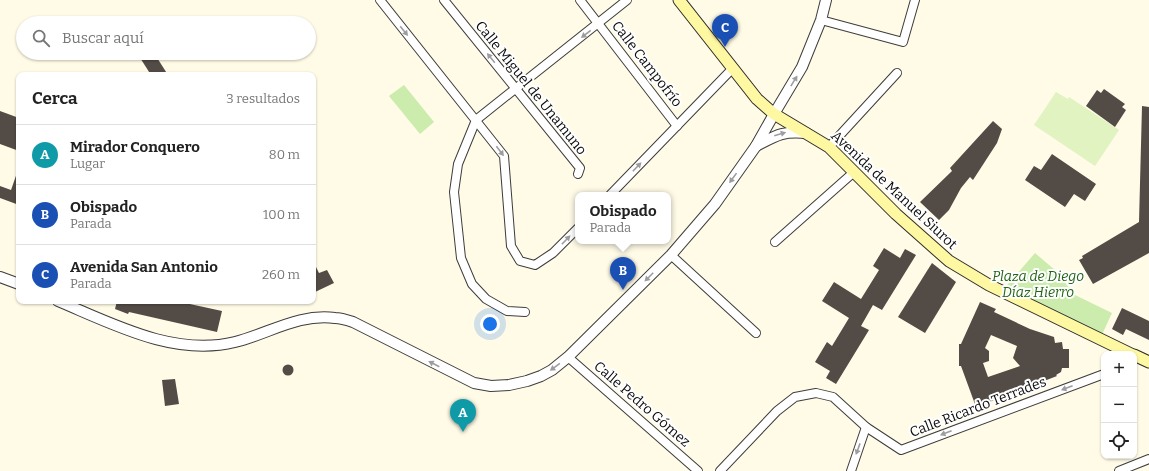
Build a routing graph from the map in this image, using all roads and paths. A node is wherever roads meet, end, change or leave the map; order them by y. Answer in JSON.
{"nodes":[{"id":1,"x":380,"y":0,"type":"edge"},
{"id":2,"x":444,"y":0,"type":"edge"},
{"id":3,"x":580,"y":0,"type":"edge"},
{"id":4,"x":627,"y":0,"type":"edge"},
{"id":5,"x":678,"y":0,"type":"edge"},
{"id":6,"x":826,"y":0,"type":"edge"},
{"id":7,"x":916,"y":0,"type":"edge"},
{"id":8,"x":821,"y":20,"type":"junction"},
{"id":9,"x":599,"y":24,"type":"junction"},
{"id":10,"x":733,"y":68,"type":"junction"},
{"id":11,"x":897,"y":73,"type":"dead end"},
{"id":12,"x":515,"y":88,"type":"junction"},
{"id":13,"x":774,"y":114,"type":"junction"},
{"id":14,"x":476,"y":120,"type":"junction"},
{"id":15,"x":677,"y":126,"type":"junction"},
{"id":16,"x":807,"y":134,"type":"junction"},
{"id":17,"x":756,"y":146,"type":"junction"},
{"id":18,"x":829,"y":147,"type":"junction"},
{"id":19,"x":854,"y":172,"type":"junction"},
{"id":20,"x":578,"y":174,"type":"dead end"},
{"id":21,"x":613,"y":192,"type":"edge"},
{"id":22,"x":575,"y":231,"type":"edge"},
{"id":23,"x":776,"y":242,"type":"dead end"},
{"id":24,"x":671,"y":255,"type":"junction"},
{"id":25,"x":0,"y":276,"type":"edge"},
{"id":26,"x":16,"y":283,"type":"edge"},
{"id":27,"x":65,"y":304,"type":"edge"},
{"id":28,"x":525,"y":312,"type":"dead end"},
{"id":29,"x":756,"y":333,"type":"dead end"},
{"id":30,"x":568,"y":357,"type":"junction"},
{"id":31,"x":1138,"y":359,"type":"edge"},
{"id":32,"x":1101,"y":375,"type":"edge"},
{"id":33,"x":866,"y":426,"type":"junction"},
{"id":34,"x":1149,"y":459,"type":"edge"},
{"id":35,"x":698,"y":471,"type":"edge"},
{"id":36,"x":720,"y":471,"type":"edge"},
{"id":37,"x":850,"y":471,"type":"edge"},
{"id":38,"x":1119,"y":471,"type":"edge"}],
"edges":[{"from":1,"to":14,"type":"street","one_way":true},
{"from":12,"to":2,"type":"street","name":"Calle Miguel de Unamuno","one_way":true},
{"from":3,"to":9,"type":"street","name":"Calle Campofrío"},
{"from":4,"to":9,"type":"street"},
{"from":5,"to":10,"type":"main road"},
{"from":6,"to":8,"type":"street"},
{"from":7,"to":8,"type":"street"},
{"from":13,"to":8,"type":"street","one_way":true},
{"from":9,"to":12,"type":"street","one_way":true},
{"from":9,"to":15,"type":"street","name":"Calle Campofrío"},
{"from":10,"to":13,"type":"main road"},
{"from":10,"to":15,"type":"street"},
{"from":11,"to":18,"type":"street"},
{"from":12,"to":14,"type":"street"},
{"from":12,"to":20,"type":"street","name":"Calle Miguel de Unamuno"},
{"from":13,"to":16,"type":"main road","name":"Avenida de Manuel Siurot"},
{"from":13,"to":17,"type":"street","name":"Avenida de Manuel Siurot"},
{"from":14,"to":22,"type":"street","one_way":true},
{"from":14,"to":28,"type":"street"},
{"from":21,"to":15,"type":"street","one_way":true},
{"from":17,"to":16,"type":"street","name":"Avenida de Manuel Siurot","one_way":true},
{"from":16,"to":18,"type":"main road","name":"Avenida de Manuel Siurot"},
{"from":17,"to":24,"type":"street","name":"Avenida de Manuel Siurot","one_way":true},
{"from":18,"to":19,"type":"main road","name":"Avenida de Manuel Siurot"},
{"from":19,"to":23,"type":"street"},
{"from":19,"to":31,"type":"main road","name":"Avenida de Manuel Siurot"},
{"from":24,"to":29,"type":"street"},
{"from":24,"to":30,"type":"street","name":"Avenida de Manuel Siurot","one_way":true},
{"from":25,"to":26,"type":"street"},
{"from":30,"to":27,"type":"street","name":"Avenida de Manuel Siurot","one_way":true},
{"from":30,"to":35,"type":"street","name":"Calle Pedro Gómez"},
{"from":32,"to":33,"type":"street","name":"Calle Ricardo Terrades","one_way":true},
{"from":33,"to":36,"type":"street"},
{"from":33,"to":37,"type":"street","one_way":true},
{"from":34,"to":38,"type":"street"}]}
